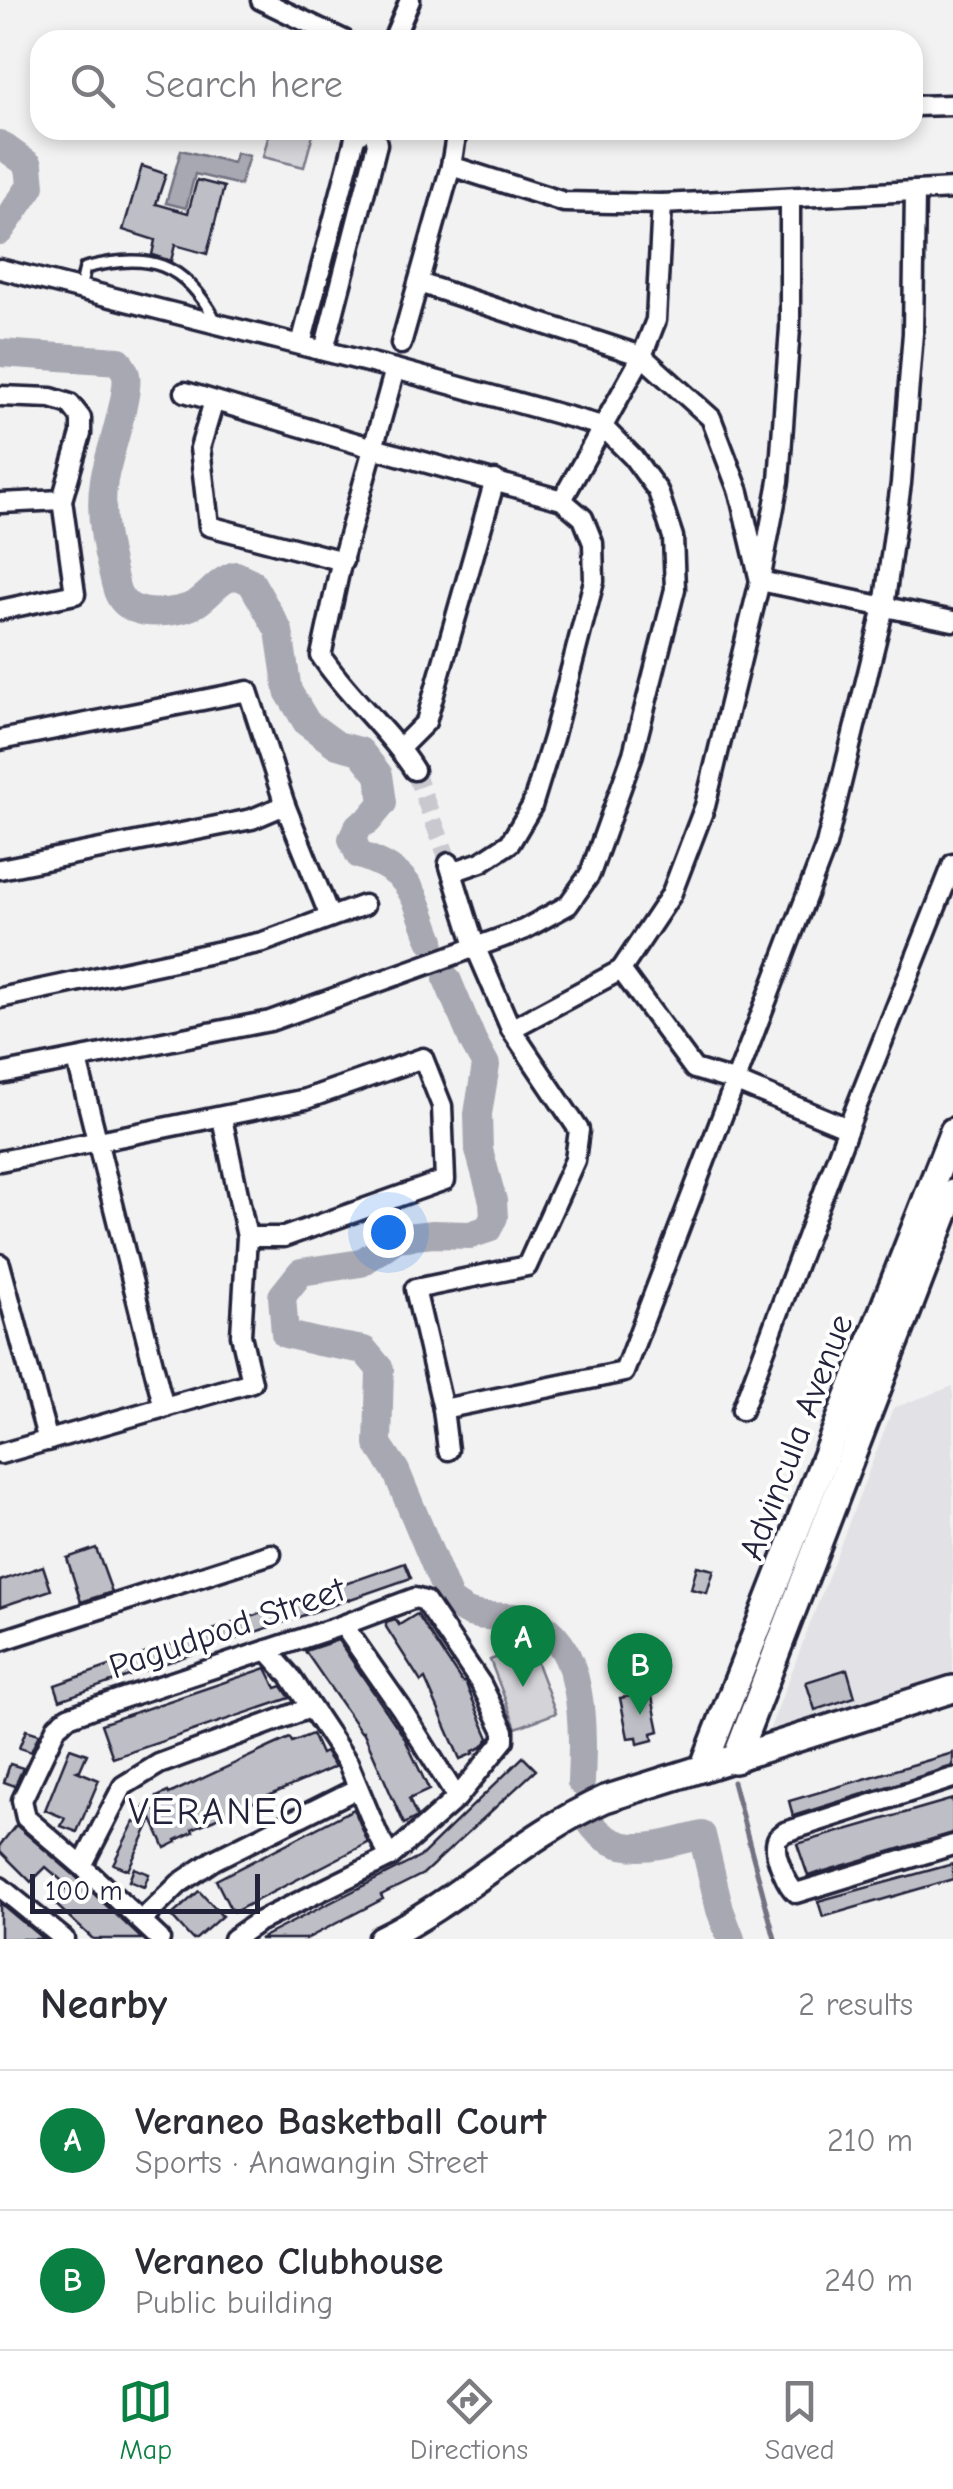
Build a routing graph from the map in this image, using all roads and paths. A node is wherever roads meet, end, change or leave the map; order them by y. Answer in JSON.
{"nodes":[{"id":1,"x":260,"y":0,"type":"edge"},
{"id":2,"x":410,"y":0,"type":"edge"},
{"id":3,"x":323,"y":30,"type":"edge"},
{"id":4,"x":397,"y":30,"type":"edge"},
{"id":5,"x":953,"y":104,"type":"edge"},
{"id":6,"x":923,"y":106,"type":"edge"},
{"id":7,"x":354,"y":140,"type":"edge"},
{"id":8,"x":376,"y":140,"type":"edge"},
{"id":9,"x":455,"y":140,"type":"edge"},
{"id":10,"x":451,"y":166,"type":"junction"},
{"id":11,"x":953,"y":190,"type":"edge"},
{"id":12,"x":915,"y":191,"type":"junction"},
{"id":13,"x":790,"y":198,"type":"junction"},
{"id":14,"x":662,"y":204,"type":"junction"},
{"id":15,"x":0,"y":269,"type":"edge"},
{"id":16,"x":419,"y":284,"type":"junction"},
{"id":17,"x":80,"y":289,"type":"junction"},
{"id":18,"x":218,"y":324,"type":"junction"},
{"id":19,"x":301,"y":344,"type":"junction"},
{"id":20,"x":401,"y":344,"type":"dead end"},
{"id":21,"x":324,"y":350,"type":"junction"},
{"id":22,"x":642,"y":356,"type":"junction"},
{"id":23,"x":395,"y":369,"type":"junction"},
{"id":24,"x":184,"y":392,"type":"dead end"},
{"id":25,"x":0,"y":396,"type":"edge"},
{"id":26,"x":214,"y":401,"type":"junction"},
{"id":27,"x":602,"y":426,"type":"junction"},
{"id":28,"x":373,"y":448,"type":"junction"},
{"id":29,"x":496,"y":480,"type":"junction"},
{"id":30,"x":62,"y":500,"type":"junction"},
{"id":31,"x":562,"y":500,"type":"junction"},
{"id":32,"x":0,"y":504,"type":"edge"},
{"id":33,"x":343,"y":561,"type":"junction"},
{"id":34,"x":760,"y":582,"type":"junction"},
{"id":35,"x":884,"y":607,"type":"junction"},
{"id":36,"x":0,"y":610,"type":"edge"},
{"id":37,"x":953,"y":621,"type":"edge"},
{"id":38,"x":0,"y":740,"type":"edge"},
{"id":39,"x":400,"y":748,"type":"junction"},
{"id":40,"x":414,"y":770,"type":"tunnel mouth"},
{"id":41,"x":286,"y":805,"type":"junction"},
{"id":42,"x":953,"y":864,"type":"edge"},
{"id":43,"x":0,"y":869,"type":"edge"},
{"id":44,"x":364,"y":905,"type":"dead end"},
{"id":45,"x":330,"y":917,"type":"junction"},
{"id":46,"x":475,"y":946,"type":"junction"},
{"id":47,"x":622,"y":970,"type":"junction"},
{"id":48,"x":0,"y":998,"type":"edge"},
{"id":49,"x":512,"y":1029,"type":"junction"},
{"id":50,"x":77,"y":1060,"type":"junction"},
{"id":51,"x":0,"y":1074,"type":"edge"},
{"id":52,"x":734,"y":1081,"type":"junction"},
{"id":53,"x":222,"y":1118,"type":"junction"},
{"id":54,"x":848,"y":1128,"type":"junction"},
{"id":55,"x":953,"y":1131,"type":"edge"},
{"id":56,"x":96,"y":1143,"type":"junction"},
{"id":57,"x":0,"y":1161,"type":"edge"},
{"id":58,"x":953,"y":1193,"type":"edge"},
{"id":59,"x":247,"y":1236,"type":"junction"},
{"id":60,"x":0,"y":1264,"type":"edge"},
{"id":61,"x":867,"y":1384,"type":"junction"},
{"id":62,"x":164,"y":1408,"type":"junction"},
{"id":63,"x":443,"y":1410,"type":"junction"},
{"id":64,"x":742,"y":1410,"type":"dead end"},
{"id":65,"x":48,"y":1441,"type":"junction"},
{"id":66,"x":448,"y":1450,"type":"dead end"},
{"id":67,"x":0,"y":1454,"type":"edge"},
{"id":68,"x":271,"y":1554,"type":"dead end"},
{"id":69,"x":343,"y":1625,"type":"junction"},
{"id":70,"x":0,"y":1641,"type":"edge"},
{"id":71,"x":267,"y":1650,"type":"junction"},
{"id":72,"x":953,"y":1690,"type":"edge"},
{"id":73,"x":310,"y":1708,"type":"junction"},
{"id":74,"x":735,"y":1760,"type":"junction"},
{"id":75,"x":704,"y":1768,"type":"junction"},
{"id":76,"x":953,"y":1778,"type":"edge"},
{"id":77,"x":358,"y":1788,"type":"junction"},
{"id":78,"x":457,"y":1798,"type":"junction"},
{"id":79,"x":953,"y":1845,"type":"edge"},
{"id":80,"x":390,"y":1858,"type":"junction"},
{"id":81,"x":82,"y":1866,"type":"junction"},
{"id":82,"x":0,"y":1888,"type":"edge"},
{"id":83,"x":141,"y":1921,"type":"junction"},
{"id":84,"x":64,"y":1939,"type":"edge"},
{"id":85,"x":160,"y":1939,"type":"edge"},
{"id":86,"x":233,"y":1939,"type":"edge"},
{"id":87,"x":381,"y":1939,"type":"edge"}],
"edges":[{"from":1,"to":3,"type":"street"},
{"from":2,"to":4,"type":"street"},
{"from":5,"to":6,"type":"street"},
{"from":7,"to":19,"type":"street"},
{"from":8,"to":21,"type":"street"},
{"from":9,"to":10,"type":"street"},
{"from":10,"to":14,"type":"street"},
{"from":10,"to":16,"type":"street"},
{"from":11,"to":12,"type":"street"},
{"from":12,"to":13,"type":"street"},
{"from":12,"to":35,"type":"street"},
{"from":13,"to":14,"type":"street"},
{"from":13,"to":34,"type":"street"},
{"from":14,"to":22,"type":"street"},
{"from":15,"to":17,"type":"street"},
{"from":16,"to":20,"type":"street"},
{"from":16,"to":22,"type":"street"},
{"from":17,"to":18,"type":"street"},
{"from":17,"to":18,"type":"lane"},
{"from":18,"to":19,"type":"street"},
{"from":19,"to":21,"type":"street"},
{"from":21,"to":23,"type":"street"},
{"from":22,"to":27,"type":"street"},
{"from":22,"to":34,"type":"street"},
{"from":23,"to":27,"type":"street"},
{"from":23,"to":28,"type":"street"},
{"from":24,"to":26,"type":"street"},
{"from":25,"to":30,"type":"street"},
{"from":26,"to":28,"type":"street"},
{"from":26,"to":33,"type":"street"},
{"from":27,"to":31,"type":"street"},
{"from":27,"to":46,"type":"street"},
{"from":28,"to":29,"type":"street"},
{"from":28,"to":33,"type":"street"},
{"from":29,"to":31,"type":"street"},
{"from":29,"to":39,"type":"street"},
{"from":30,"to":32,"type":"street"},
{"from":30,"to":36,"type":"street"},
{"from":31,"to":46,"type":"street"},
{"from":33,"to":39,"type":"street"},
{"from":34,"to":35,"type":"street"},
{"from":34,"to":47,"type":"street"},
{"from":35,"to":37,"type":"street"},
{"from":35,"to":52,"type":"street"},
{"from":38,"to":41,"type":"street"},
{"from":39,"to":40,"type":"street"},
{"from":41,"to":43,"type":"street"},
{"from":41,"to":45,"type":"street"},
{"from":42,"to":54,"type":"street"},
{"from":44,"to":45,"type":"street"},
{"from":45,"to":48,"type":"street"},
{"from":46,"to":49,"type":"street"},
{"from":46,"to":50,"type":"street"},
{"from":47,"to":49,"type":"street"},
{"from":47,"to":52,"type":"street"},
{"from":49,"to":63,"type":"street"},
{"from":50,"to":51,"type":"street"},
{"from":50,"to":56,"type":"street"},
{"from":52,"to":54,"type":"street"},
{"from":52,"to":63,"type":"street"},
{"from":53,"to":56,"type":"street"},
{"from":53,"to":59,"type":"street"},
{"from":53,"to":59,"type":"street"},
{"from":54,"to":64,"type":"street"},
{"from":55,"to":61,"type":"main road","name":"Advincula Avenue"},
{"from":56,"to":57,"type":"street"},
{"from":56,"to":62,"type":"street"},
{"from":58,"to":61,"type":"main road","name":"Advincula Avenue"},
{"from":59,"to":62,"type":"street"},
{"from":60,"to":65,"type":"street"},
{"from":61,"to":74,"type":"main road","name":"Advincula Avenue"},
{"from":61,"to":75,"type":"main road","name":"Advincula Avenue"},
{"from":62,"to":65,"type":"street"},
{"from":63,"to":66,"type":"street"},
{"from":65,"to":67,"type":"street"},
{"from":68,"to":70,"type":"street"},
{"from":69,"to":71,"type":"street","name":"Pagudpod Street"},
{"from":69,"to":78,"type":"street"},
{"from":69,"to":78,"type":"street","name":"Pagudpod Street"},
{"from":71,"to":73,"type":"street"},
{"from":71,"to":81,"type":"street","name":"Pagudpod Street"},
{"from":72,"to":74,"type":"main road"},
{"from":73,"to":77,"type":"street"},
{"from":73,"to":81,"type":"street"},
{"from":74,"to":75,"type":"main road"},
{"from":75,"to":87,"type":"main road"},
{"from":76,"to":79,"type":"street"},
{"from":77,"to":80,"type":"street"},
{"from":77,"to":83,"type":"street"},
{"from":78,"to":80,"type":"street"},
{"from":80,"to":86,"type":"street"},
{"from":81,"to":83,"type":"street"},
{"from":82,"to":84,"type":"street"},
{"from":83,"to":85,"type":"street"}]}
